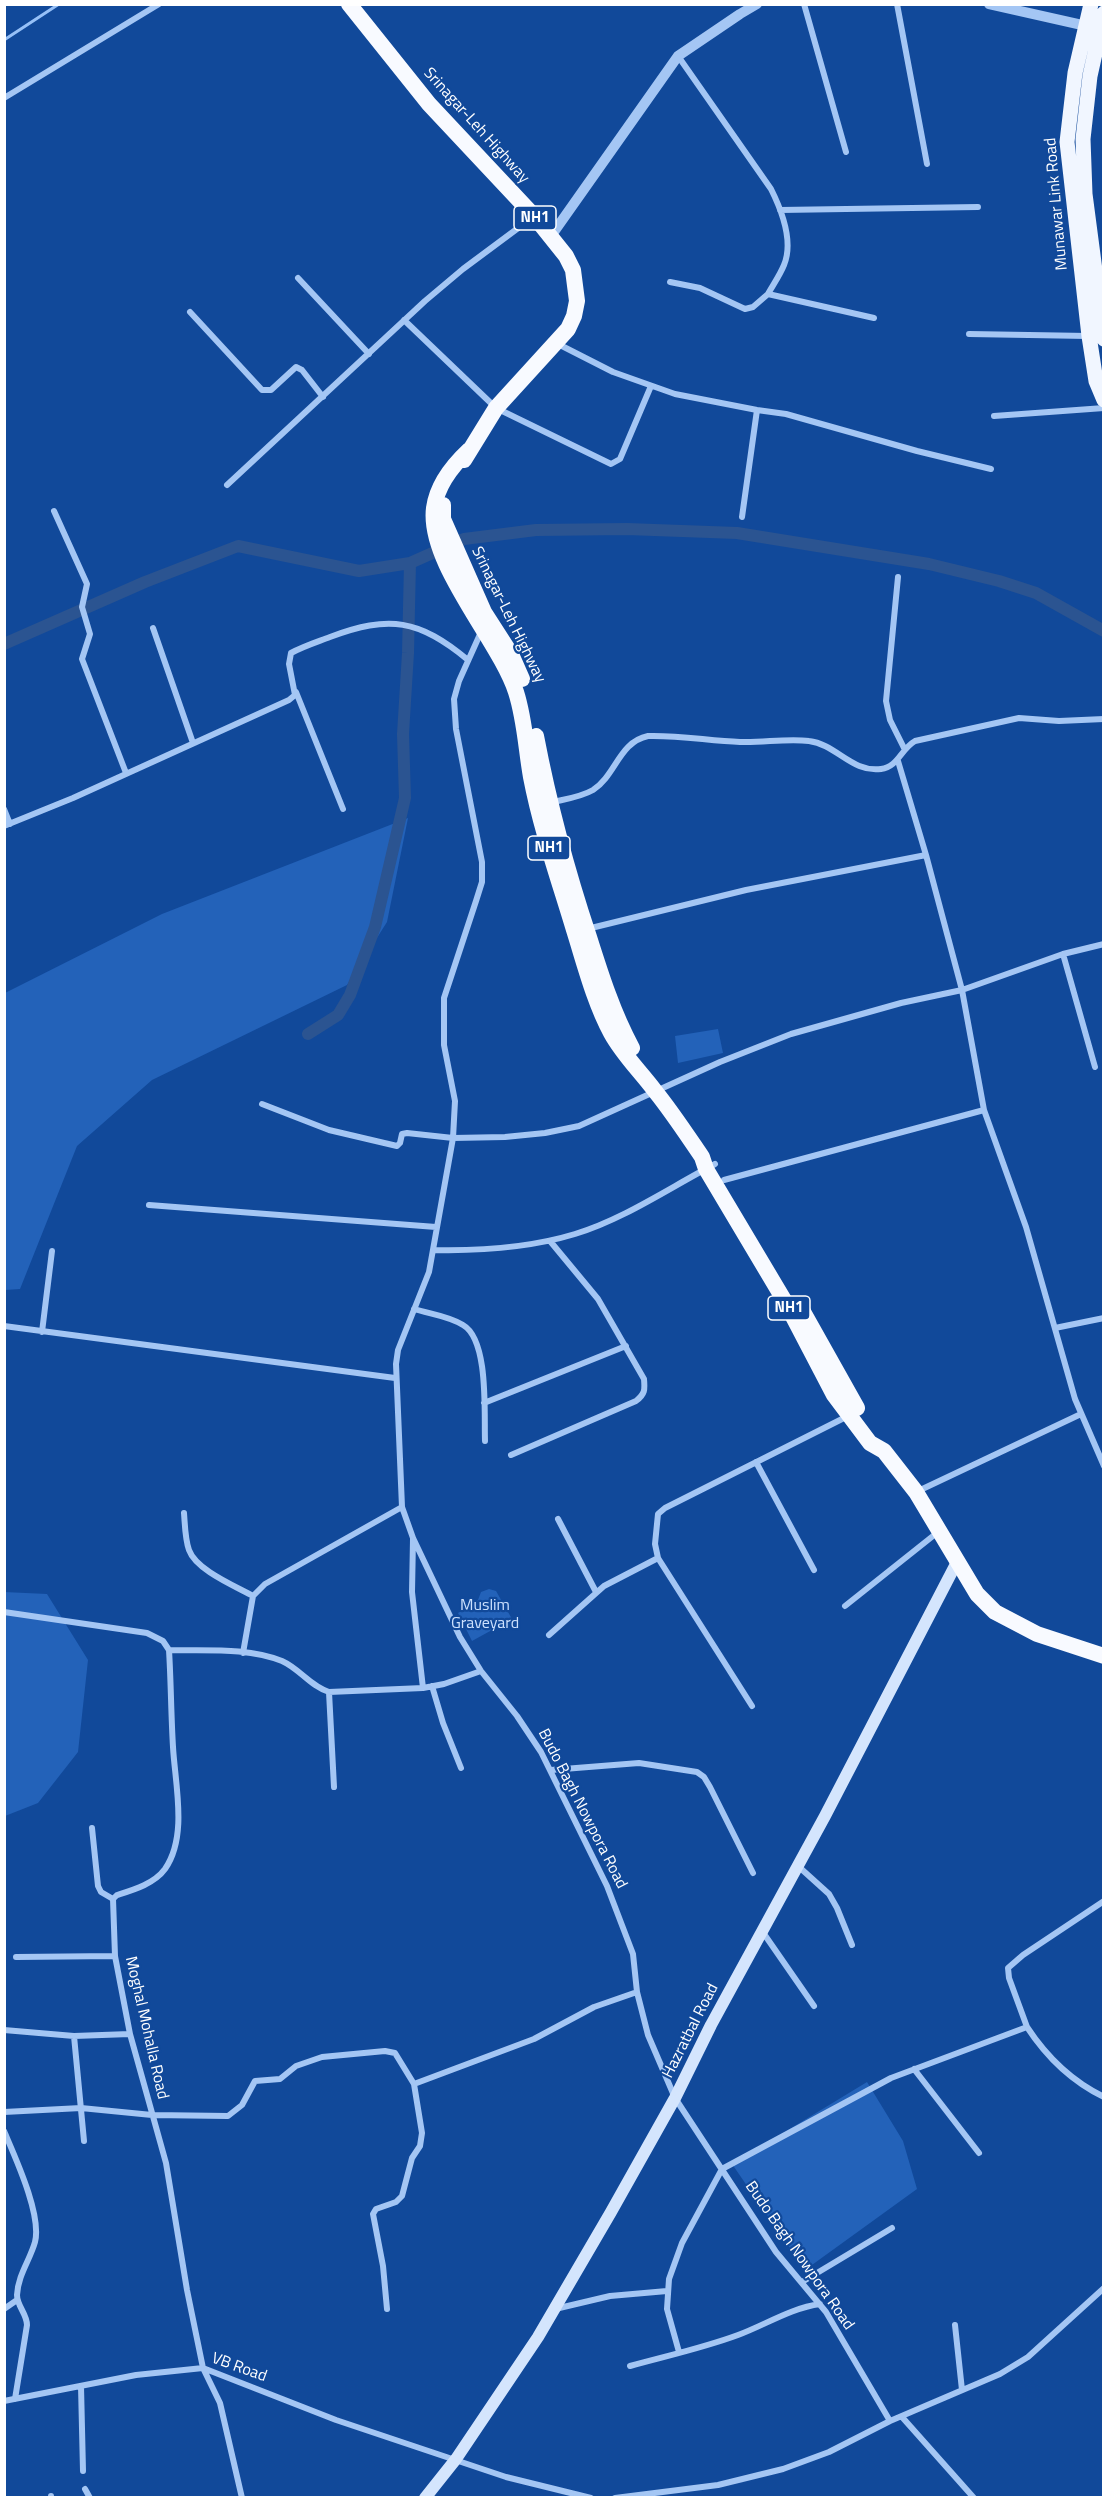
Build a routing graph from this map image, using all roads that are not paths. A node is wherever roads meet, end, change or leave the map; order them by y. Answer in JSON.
{"nodes":[{"id":1,"x":159,"y":4,"type":"edge"},
{"id":2,"x":349,"y":4,"type":"edge"},
{"id":3,"x":757,"y":4,"type":"edge"},
{"id":4,"x":804,"y":4,"type":"edge"},
{"id":5,"x":897,"y":4,"type":"edge"},
{"id":6,"x":988,"y":4,"type":"edge"},
{"id":7,"x":1091,"y":4,"type":"edge"},
{"id":8,"x":1098,"y":24,"type":"edge"},
{"id":9,"x":1100,"y":48,"type":"edge"},
{"id":10,"x":678,"y":56,"type":"junction"},
{"id":11,"x":4,"y":98,"type":"edge"},
{"id":12,"x":846,"y":152,"type":"dead end"},
{"id":13,"x":927,"y":164,"type":"dead end"},
{"id":14,"x":978,"y":207,"type":"dead end"},
{"id":15,"x":780,"y":210,"type":"junction"},
{"id":16,"x":534,"y":216,"type":"junction"},
{"id":17,"x":551,"y":236,"type":"junction"},
{"id":18,"x":298,"y":278,"type":"dead end"},
{"id":19,"x":670,"y":282,"type":"dead end"},
{"id":20,"x":768,"y":294,"type":"junction"},
{"id":21,"x":190,"y":312,"type":"dead end"},
{"id":22,"x":874,"y":318,"type":"dead end"},
{"id":23,"x":404,"y":320,"type":"junction"},
{"id":24,"x":969,"y":334,"type":"dead end"},
{"id":25,"x":1096,"y":337,"type":"edge"},
{"id":26,"x":557,"y":343,"type":"junction"},
{"id":27,"x":369,"y":354,"type":"junction"},
{"id":28,"x":651,"y":386,"type":"junction"},
{"id":29,"x":323,"y":397,"type":"junction"},
{"id":30,"x":1104,"y":400,"type":"edge"},
{"id":31,"x":496,"y":408,"type":"junction"},
{"id":32,"x":1104,"y":408,"type":"edge"},
{"id":33,"x":757,"y":410,"type":"junction"},
{"id":34,"x":994,"y":416,"type":"dead end"},
{"id":35,"x":991,"y":469,"type":"dead end"},
{"id":36,"x":226,"y":485,"type":"dead end"},
{"id":37,"x":54,"y":511,"type":"dead end"},
{"id":38,"x":742,"y":517,"type":"dead end"},
{"id":39,"x":898,"y":577,"type":"dead end"},
{"id":40,"x":482,"y":619,"type":"junction"},
{"id":41,"x":153,"y":628,"type":"dead end"},
{"id":42,"x":468,"y":660,"type":"junction"},
{"id":43,"x":295,"y":689,"type":"junction"},
{"id":44,"x":1104,"y":719,"type":"edge"},
{"id":45,"x":194,"y":743,"type":"junction"},
{"id":46,"x":904,"y":748,"type":"junction"},
{"id":47,"x":898,"y":760,"type":"junction"},
{"id":48,"x":126,"y":772,"type":"junction"},
{"id":49,"x":549,"y":803,"type":"junction"},
{"id":50,"x":343,"y":808,"type":"dead end"},
{"id":51,"x":4,"y":809,"type":"edge"},
{"id":52,"x":7,"y":825,"type":"edge"},
{"id":53,"x":926,"y":855,"type":"junction"},
{"id":54,"x":586,"y":929,"type":"junction"},
{"id":55,"x":1104,"y":944,"type":"edge"},
{"id":56,"x":1063,"y":954,"type":"junction"},
{"id":57,"x":962,"y":990,"type":"junction"},
{"id":58,"x":1095,"y":1067,"type":"dead end"},
{"id":59,"x":642,"y":1075,"type":"junction"},
{"id":60,"x":655,"y":1091,"type":"junction"},
{"id":61,"x":262,"y":1104,"type":"dead end"},
{"id":62,"x":984,"y":1110,"type":"junction"},
{"id":63,"x":453,"y":1138,"type":"junction"},
{"id":64,"x":708,"y":1164,"type":"junction"},
{"id":65,"x":724,"y":1180,"type":"junction"},
{"id":66,"x":149,"y":1205,"type":"dead end"},
{"id":67,"x":436,"y":1227,"type":"junction"},
{"id":68,"x":550,"y":1241,"type":"junction"},
{"id":69,"x":434,"y":1250,"type":"junction"},
{"id":70,"x":51,"y":1251,"type":"dead end"},
{"id":71,"x":414,"y":1309,"type":"junction"},
{"id":72,"x":1104,"y":1318,"type":"edge"},
{"id":73,"x":4,"y":1326,"type":"edge"},
{"id":74,"x":1055,"y":1328,"type":"junction"},
{"id":75,"x":42,"y":1332,"type":"junction"},
{"id":76,"x":626,"y":1346,"type":"junction"},
{"id":77,"x":395,"y":1378,"type":"junction"},
{"id":78,"x":484,"y":1403,"type":"junction"},
{"id":79,"x":1081,"y":1414,"type":"junction"},
{"id":80,"x":848,"y":1416,"type":"junction"},
{"id":81,"x":485,"y":1441,"type":"dead end"},
{"id":82,"x":884,"y":1451,"type":"junction"},
{"id":83,"x":511,"y":1455,"type":"dead end"},
{"id":84,"x":756,"y":1462,"type":"junction"},
{"id":85,"x":1104,"y":1466,"type":"edge"},
{"id":86,"x":916,"y":1492,"type":"junction"},
{"id":87,"x":402,"y":1508,"type":"junction"},
{"id":88,"x":184,"y":1513,"type":"dead end"},
{"id":89,"x":558,"y":1520,"type":"dead end"},
{"id":90,"x":940,"y":1531,"type":"junction"},
{"id":91,"x":413,"y":1538,"type":"junction"},
{"id":92,"x":658,"y":1558,"type":"junction"},
{"id":93,"x":957,"y":1562,"type":"junction"},
{"id":94,"x":814,"y":1570,"type":"dead end"},
{"id":95,"x":596,"y":1592,"type":"junction"},
{"id":96,"x":253,"y":1596,"type":"junction"},
{"id":97,"x":845,"y":1606,"type":"dead end"},
{"id":98,"x":4,"y":1612,"type":"edge"},
{"id":99,"x":549,"y":1635,"type":"dead end"},
{"id":100,"x":169,"y":1650,"type":"junction"},
{"id":101,"x":243,"y":1653,"type":"junction"},
{"id":102,"x":1104,"y":1656,"type":"edge"},
{"id":103,"x":481,"y":1671,"type":"junction"},
{"id":104,"x":432,"y":1686,"type":"junction"},
{"id":105,"x":423,"y":1688,"type":"junction"},
{"id":106,"x":329,"y":1692,"type":"junction"},
{"id":107,"x":752,"y":1706,"type":"dead end"},
{"id":108,"x":461,"y":1768,"type":"dead end"},
{"id":109,"x":551,"y":1770,"type":"junction"},
{"id":110,"x":334,"y":1787,"type":"dead end"},
{"id":111,"x":92,"y":1828,"type":"dead end"},
{"id":112,"x":798,"y":1866,"type":"junction"},
{"id":113,"x":753,"y":1873,"type":"dead end"},
{"id":114,"x":113,"y":1899,"type":"junction"},
{"id":115,"x":1104,"y":1901,"type":"edge"},
{"id":116,"x":762,"y":1931,"type":"junction"},
{"id":117,"x":852,"y":1945,"type":"dead end"},
{"id":118,"x":115,"y":1956,"type":"junction"},
{"id":119,"x":16,"y":1957,"type":"dead end"},
{"id":120,"x":637,"y":1992,"type":"junction"},
{"id":121,"x":814,"y":2006,"type":"dead end"},
{"id":122,"x":1027,"y":2027,"type":"junction"},
{"id":123,"x":4,"y":2030,"type":"edge"},
{"id":124,"x":130,"y":2034,"type":"junction"},
{"id":125,"x":74,"y":2036,"type":"junction"},
{"id":126,"x":914,"y":2069,"type":"junction"},
{"id":127,"x":414,"y":2084,"type":"junction"},
{"id":128,"x":1104,"y":2097,"type":"edge"},
{"id":129,"x":675,"y":2098,"type":"junction"},
{"id":130,"x":81,"y":2109,"type":"junction"},
{"id":131,"x":4,"y":2112,"type":"edge"},
{"id":132,"x":152,"y":2115,"type":"junction"},
{"id":133,"x":4,"y":2131,"type":"edge"},
{"id":134,"x":84,"y":2141,"type":"dead end"},
{"id":135,"x":980,"y":2153,"type":"dead end"},
{"id":136,"x":722,"y":2169,"type":"junction"},
{"id":137,"x":892,"y":2228,"type":"dead end"},
{"id":138,"x":802,"y":2282,"type":"junction"},
{"id":139,"x":1104,"y":2288,"type":"edge"},
{"id":140,"x":667,"y":2291,"type":"junction"},
{"id":141,"x":17,"y":2300,"type":"junction"},
{"id":142,"x":820,"y":2304,"type":"junction"},
{"id":143,"x":4,"y":2309,"type":"edge"},
{"id":144,"x":387,"y":2309,"type":"dead end"},
{"id":145,"x":554,"y":2310,"type":"junction"},
{"id":146,"x":955,"y":2325,"type":"dead end"},
{"id":147,"x":679,"y":2352,"type":"junction"},
{"id":148,"x":630,"y":2366,"type":"dead end"},
{"id":149,"x":203,"y":2368,"type":"junction"},
{"id":150,"x":81,"y":2386,"type":"junction"},
{"id":151,"x":962,"y":2390,"type":"junction"},
{"id":152,"x":15,"y":2399,"type":"junction"},
{"id":153,"x":4,"y":2401,"type":"edge"},
{"id":154,"x":902,"y":2416,"type":"junction"},
{"id":155,"x":890,"y":2421,"type":"junction"},
{"id":156,"x":456,"y":2459,"type":"junction"},
{"id":157,"x":83,"y":2471,"type":"dead end"},
{"id":158,"x":85,"y":2489,"type":"dead end"},
{"id":159,"x":90,"y":2498,"type":"edge"},
{"id":160,"x":243,"y":2498,"type":"edge"},
{"id":161,"x":425,"y":2498,"type":"edge"},
{"id":162,"x":591,"y":2498,"type":"edge"},
{"id":163,"x":615,"y":2498,"type":"edge"},
{"id":164,"x":974,"y":2498,"type":"edge"}],
"edges":[{"from":1,"to":11,"type":"street"},
{"from":2,"to":16,"type":"highway","name":"Srinagar-Leh Highway","number":"NH1"},
{"from":3,"to":10,"type":"street"},
{"from":4,"to":12,"type":"street"},
{"from":5,"to":13,"type":"street"},
{"from":6,"to":8,"type":"street"},
{"from":7,"to":8,"type":"main road","name":"Munawar Link Road"},
{"from":8,"to":9,"type":"main road","name":"Munawar Link Road"},
{"from":8,"to":25,"type":"main road","name":"Munawar Link Road"},
{"from":9,"to":25,"type":"main road","name":"Munawar Link Road"},
{"from":10,"to":15,"type":"street"},
{"from":10,"to":17,"type":"street"},
{"from":14,"to":15,"type":"street"},
{"from":15,"to":20,"type":"street"},
{"from":16,"to":17,"type":"highway","name":"Srinagar-Leh Highway","number":"NH1"},
{"from":16,"to":23,"type":"street"},
{"from":17,"to":26,"type":"highway","name":"Srinagar-Leh Highway","number":"NH1"},
{"from":18,"to":27,"type":"street"},
{"from":19,"to":20,"type":"street"},
{"from":20,"to":22,"type":"street"},
{"from":21,"to":29,"type":"street"},
{"from":23,"to":27,"type":"street"},
{"from":23,"to":31,"type":"street"},
{"from":24,"to":25,"type":"street"},
{"from":25,"to":30,"type":"main road","name":"Munawar Link Road"},
{"from":26,"to":28,"type":"street"},
{"from":26,"to":31,"type":"highway","name":"Srinagar-Leh Highway","number":"NH1"},
{"from":27,"to":29,"type":"street"},
{"from":28,"to":31,"type":"street"},
{"from":28,"to":33,"type":"street"},
{"from":29,"to":36,"type":"street"},
{"from":31,"to":40,"type":"highway","name":"Srinagar-Leh Highway","number":"NH1"},
{"from":32,"to":34,"type":"street"},
{"from":33,"to":35,"type":"street"},
{"from":33,"to":38,"type":"street"},
{"from":37,"to":48,"type":"street"},
{"from":39,"to":46,"type":"street"},
{"from":40,"to":42,"type":"street","name":"Budo Bagh Nowpora Road"},
{"from":40,"to":49,"type":"highway","name":"Srinagar-Leh Highway","number":"NH1"},
{"from":40,"to":59,"type":"highway","number":"NH1"},
{"from":41,"to":45,"type":"street"},
{"from":42,"to":43,"type":"street"},
{"from":42,"to":63,"type":"street","name":"Budo Bagh Nowpora Road"},
{"from":43,"to":45,"type":"street"},
{"from":43,"to":50,"type":"street"},
{"from":44,"to":46,"type":"street"},
{"from":45,"to":48,"type":"street"},
{"from":46,"to":47,"type":"street"},
{"from":47,"to":49,"type":"street"},
{"from":47,"to":53,"type":"street"},
{"from":48,"to":52,"type":"street"},
{"from":49,"to":54,"type":"highway","name":"Srinagar-Leh Highway","number":"NH1"},
{"from":51,"to":52,"type":"street"},
{"from":53,"to":54,"type":"street"},
{"from":53,"to":57,"type":"street"},
{"from":54,"to":59,"type":"highway","name":"Srinagar-Leh Highway","number":"NH1"},
{"from":55,"to":56,"type":"street"},
{"from":56,"to":57,"type":"street"},
{"from":56,"to":58,"type":"street"},
{"from":57,"to":60,"type":"street"},
{"from":57,"to":62,"type":"street"},
{"from":59,"to":60,"type":"highway","number":"NH1"},
{"from":60,"to":63,"type":"street"},
{"from":60,"to":64,"type":"highway","number":"NH1"},
{"from":61,"to":63,"type":"street"},
{"from":62,"to":65,"type":"street"},
{"from":62,"to":74,"type":"street"},
{"from":63,"to":67,"type":"street","name":"Budo Bagh Nowpora Road"},
{"from":64,"to":65,"type":"highway","number":"NH1"},
{"from":64,"to":68,"type":"street"},
{"from":64,"to":80,"type":"highway","number":"NH1"},
{"from":65,"to":82,"type":"highway","number":"NH1"},
{"from":66,"to":67,"type":"street"},
{"from":67,"to":69,"type":"street","name":"Budo Bagh Nowpora Road"},
{"from":68,"to":69,"type":"street"},
{"from":68,"to":76,"type":"street"},
{"from":69,"to":71,"type":"street","name":"Budo Bagh Nowpora Road"},
{"from":70,"to":75,"type":"street"},
{"from":71,"to":77,"type":"street","name":"Budo Bagh Nowpora Road"},
{"from":71,"to":78,"type":"street"},
{"from":72,"to":74,"type":"street"},
{"from":73,"to":75,"type":"street"},
{"from":74,"to":79,"type":"street"},
{"from":75,"to":77,"type":"street"},
{"from":76,"to":78,"type":"street"},
{"from":76,"to":83,"type":"street"},
{"from":77,"to":87,"type":"street","name":"Budo Bagh Nowpora Road"},
{"from":78,"to":81,"type":"street"},
{"from":79,"to":85,"type":"street"},
{"from":79,"to":86,"type":"street"},
{"from":80,"to":82,"type":"highway","number":"NH1"},
{"from":80,"to":84,"type":"street"},
{"from":82,"to":86,"type":"highway","number":"NH1"},
{"from":84,"to":92,"type":"street"},
{"from":84,"to":94,"type":"street"},
{"from":86,"to":90,"type":"highway","number":"NH1"},
{"from":87,"to":91,"type":"street","name":"Budo Bagh Nowpora Road"},
{"from":87,"to":96,"type":"street"},
{"from":88,"to":96,"type":"street"},
{"from":89,"to":95,"type":"street"},
{"from":90,"to":93,"type":"highway","number":"NH1"},
{"from":90,"to":97,"type":"street"},
{"from":91,"to":103,"type":"street","name":"Budo Bagh Nowpora Road"},
{"from":91,"to":105,"type":"street"},
{"from":92,"to":95,"type":"street"},
{"from":92,"to":107,"type":"street"},
{"from":93,"to":102,"type":"highway","number":"NH1"},
{"from":93,"to":112,"type":"main road","name":"Hazratbal Road"},
{"from":95,"to":99,"type":"street"},
{"from":96,"to":101,"type":"street"},
{"from":98,"to":100,"type":"street"},
{"from":100,"to":101,"type":"street"},
{"from":100,"to":114,"type":"street"},
{"from":101,"to":106,"type":"street"},
{"from":103,"to":104,"type":"street"},
{"from":103,"to":109,"type":"street","name":"Budo Bagh Nowpora Road"},
{"from":104,"to":105,"type":"street"},
{"from":104,"to":108,"type":"street"},
{"from":105,"to":106,"type":"street"},
{"from":106,"to":110,"type":"street"},
{"from":109,"to":113,"type":"street"},
{"from":109,"to":120,"type":"street","name":"Budo Bagh Nowpora Road"},
{"from":111,"to":114,"type":"street"},
{"from":112,"to":116,"type":"main road","name":"Hazratbal Road"},
{"from":112,"to":117,"type":"street"},
{"from":114,"to":118,"type":"street","name":"Moghal Mohalla Road"},
{"from":115,"to":122,"type":"street"},
{"from":116,"to":121,"type":"street"},
{"from":116,"to":129,"type":"main road","name":"Hazratbal Road"},
{"from":118,"to":119,"type":"street"},
{"from":118,"to":124,"type":"street","name":"Moghal Mohalla Road"},
{"from":120,"to":127,"type":"street"},
{"from":120,"to":129,"type":"street","name":"Budo Bagh Nowpora Road"},
{"from":122,"to":126,"type":"street"},
{"from":122,"to":128,"type":"street"},
{"from":123,"to":125,"type":"street"},
{"from":124,"to":125,"type":"street"},
{"from":124,"to":132,"type":"street","name":"Moghal Mohalla Road"},
{"from":125,"to":130,"type":"street"},
{"from":126,"to":135,"type":"street"},
{"from":126,"to":136,"type":"street"},
{"from":127,"to":132,"type":"street"},
{"from":127,"to":144,"type":"street"},
{"from":129,"to":136,"type":"street","name":"Budo Bagh Nowpora Road"},
{"from":129,"to":145,"type":"main road","name":"Hazratbal Road"},
{"from":130,"to":131,"type":"street"},
{"from":130,"to":132,"type":"street"},
{"from":130,"to":134,"type":"street"},
{"from":132,"to":149,"type":"street","name":"Moghal Mohalla Road"},
{"from":133,"to":141,"type":"street"},
{"from":136,"to":138,"type":"street","name":"Budo Bagh Nowpora Road"},
{"from":136,"to":140,"type":"street"},
{"from":137,"to":138,"type":"street"},
{"from":138,"to":142,"type":"street","name":"Budo Bagh Nowpora Road"},
{"from":139,"to":151,"type":"street"},
{"from":140,"to":145,"type":"street"},
{"from":140,"to":147,"type":"street"},
{"from":141,"to":143,"type":"street"},
{"from":141,"to":152,"type":"street"},
{"from":142,"to":147,"type":"street"},
{"from":142,"to":155,"type":"street","name":"Budo Bagh Nowpora Road"},
{"from":145,"to":156,"type":"main road","name":"Hazratbal Road"},
{"from":146,"to":151,"type":"street"},
{"from":147,"to":148,"type":"street"},
{"from":149,"to":150,"type":"street","name":"VB Road"},
{"from":149,"to":156,"type":"street","name":"VB Road"},
{"from":149,"to":160,"type":"street","name":"Moghal Mohalla Road"},
{"from":150,"to":152,"type":"street","name":"VB Road"},
{"from":150,"to":157,"type":"street"},
{"from":151,"to":154,"type":"street"},
{"from":152,"to":153,"type":"street","name":"VB Road"},
{"from":154,"to":155,"type":"street"},
{"from":154,"to":164,"type":"street"},
{"from":155,"to":163,"type":"street"},
{"from":156,"to":161,"type":"main road","name":"Hazratbal Road"},
{"from":156,"to":162,"type":"street","name":"VB Road"},
{"from":158,"to":159,"type":"street"}]}
